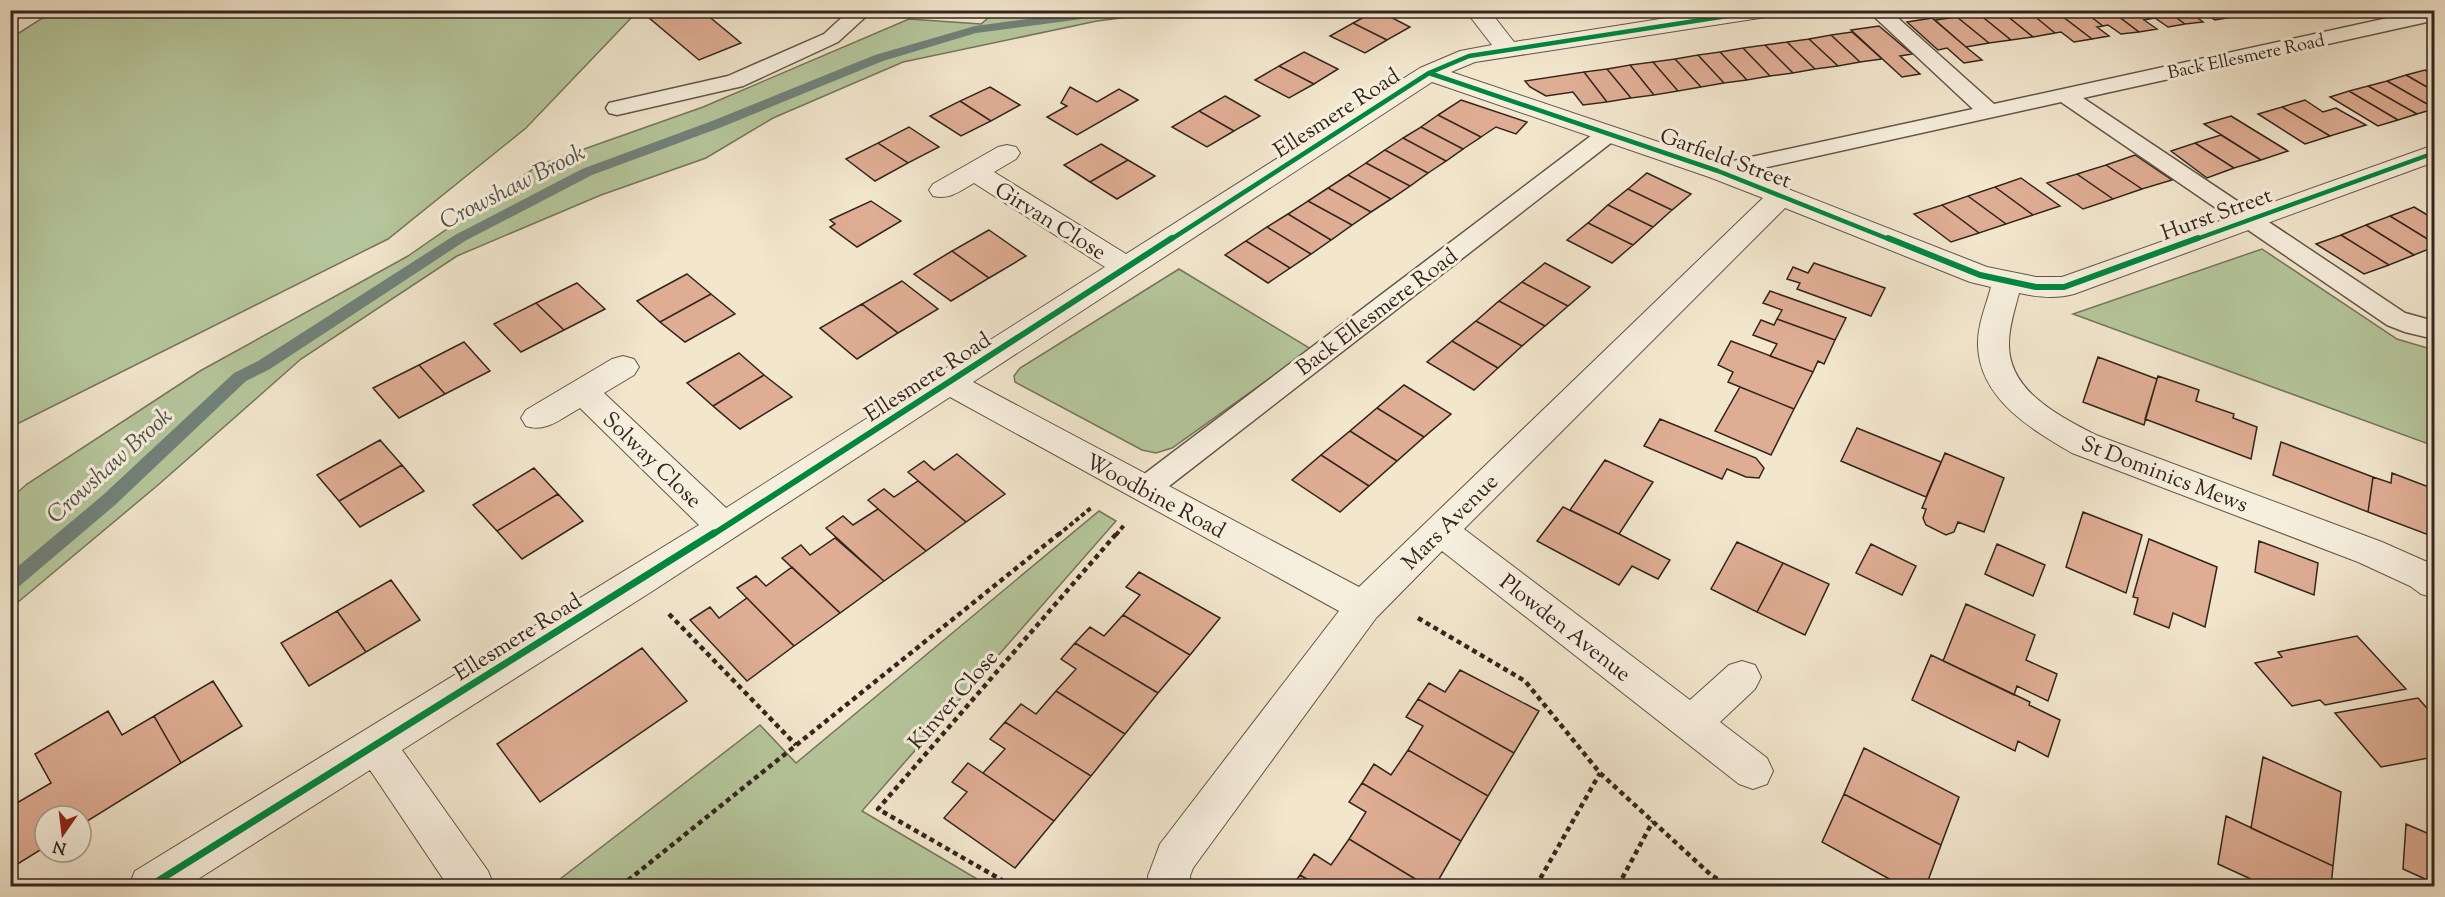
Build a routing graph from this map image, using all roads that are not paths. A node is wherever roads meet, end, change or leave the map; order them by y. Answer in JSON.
{"nodes":[{"id":1,"x":863,"y":10,"type":"edge"},
{"id":2,"x":1476,"y":10,"type":"edge"},
{"id":3,"x":1766,"y":10,"type":"edge"},
{"id":4,"x":1877,"y":10,"type":"edge"},
{"id":5,"x":2426,"y":16,"type":"edge"},
{"id":6,"x":1508,"y":50,"type":"junction"},
{"id":7,"x":1429,"y":73,"type":"junction"},
{"id":8,"x":2065,"y":95,"type":"junction"},
{"id":9,"x":617,"y":108,"type":"dead end"},
{"id":10,"x":1990,"y":112,"type":"junction"},
{"id":11,"x":1608,"y":134,"type":"junction"},
{"id":12,"x":1007,"y":153,"type":"dead end"},
{"id":13,"x":2434,"y":153,"type":"edge"},
{"id":14,"x":1718,"y":171,"type":"junction"},
{"id":15,"x":975,"y":172,"type":"junction"},
{"id":16,"x":943,"y":190,"type":"dead end"},
{"id":17,"x":1781,"y":196,"type":"junction"},
{"id":18,"x":2248,"y":220,"type":"junction"},
{"id":19,"x":1127,"y":268,"type":"junction"},
{"id":20,"x":2007,"y":282,"type":"junction"},
{"id":21,"x":2434,"y":330,"type":"edge"},
{"id":22,"x":623,"y":367,"type":"dead end"},
{"id":23,"x":950,"y":383,"type":"junction"},
{"id":24,"x":582,"y":392,"type":"junction"},
{"id":25,"x":537,"y":418,"type":"dead end"},
{"id":26,"x":1141,"y":487,"type":"junction"},
{"id":27,"x":724,"y":527,"type":"junction"},
{"id":28,"x":1440,"y":530,"type":"junction"},
{"id":29,"x":2434,"y":584,"type":"edge"},
{"id":30,"x":1369,"y":600,"type":"junction"},
{"id":31,"x":1742,"y":677,"type":"dead end"},
{"id":32,"x":1691,"y":724,"type":"junction"},
{"id":33,"x":376,"y":745,"type":"junction"},
{"id":34,"x":1753,"y":771,"type":"dead end"},
{"id":35,"x":150,"y":886,"type":"edge"},
{"id":36,"x":473,"y":886,"type":"edge"},
{"id":37,"x":1170,"y":886,"type":"edge"}],
"edges":[{"from":1,"to":9,"type":"lane"},
{"from":2,"to":6,"type":"street"},
{"from":3,"to":6,"type":"street","name":"Ellesmere Road"},
{"from":4,"to":10,"type":"lane"},
{"from":5,"to":8,"type":"lane","name":"Back Ellesmere Road"},
{"from":6,"to":7,"type":"street","name":"Ellesmere Road"},
{"from":7,"to":11,"type":"street","name":"Garfield Street"},
{"from":7,"to":19,"type":"street","name":"Ellesmere Road"},
{"from":8,"to":10,"type":"lane","name":"Back Ellesmere Road"},
{"from":8,"to":18,"type":"lane"},
{"from":10,"to":14,"type":"lane","name":"Back Ellesmere Road"},
{"from":11,"to":14,"type":"street","name":"Garfield Street"},
{"from":11,"to":26,"type":"lane","name":"Back Ellesmere Road"},
{"from":12,"to":15,"type":"street","name":"Girvan Close"},
{"from":13,"to":18,"type":"street","name":"Hurst Street"},
{"from":14,"to":17,"type":"street","name":"Garfield Street"},
{"from":15,"to":16,"type":"street","name":"Girvan Close"},
{"from":15,"to":19,"type":"street","name":"Girvan Close"},
{"from":17,"to":20,"type":"street","name":"Garfield Street"},
{"from":17,"to":28,"type":"street","name":"Mars Avenue"},
{"from":18,"to":20,"type":"street","name":"Hurst Street"},
{"from":18,"to":21,"type":"lane"},
{"from":19,"to":23,"type":"street","name":"Ellesmere Road"},
{"from":20,"to":29,"type":"street","name":"St Dominics Mews"},
{"from":22,"to":24,"type":"street","name":"Solway Close"},
{"from":23,"to":26,"type":"street","name":"Woodbine Road"},
{"from":23,"to":27,"type":"street","name":"Ellesmere Road"},
{"from":24,"to":25,"type":"street","name":"Solway Close"},
{"from":24,"to":27,"type":"street","name":"Solway Close"},
{"from":26,"to":30,"type":"street","name":"Woodbine Road"},
{"from":27,"to":33,"type":"street","name":"Ellesmere Road"},
{"from":28,"to":30,"type":"street","name":"Mars Avenue"},
{"from":28,"to":32,"type":"street","name":"Plowden Avenue"},
{"from":30,"to":37,"type":"street","name":"Mars Avenue"},
{"from":31,"to":32,"type":"street"},
{"from":32,"to":34,"type":"street","name":"Plowden Avenue"},
{"from":33,"to":35,"type":"street","name":"Ellesmere Road"},
{"from":33,"to":36,"type":"street"}]}
